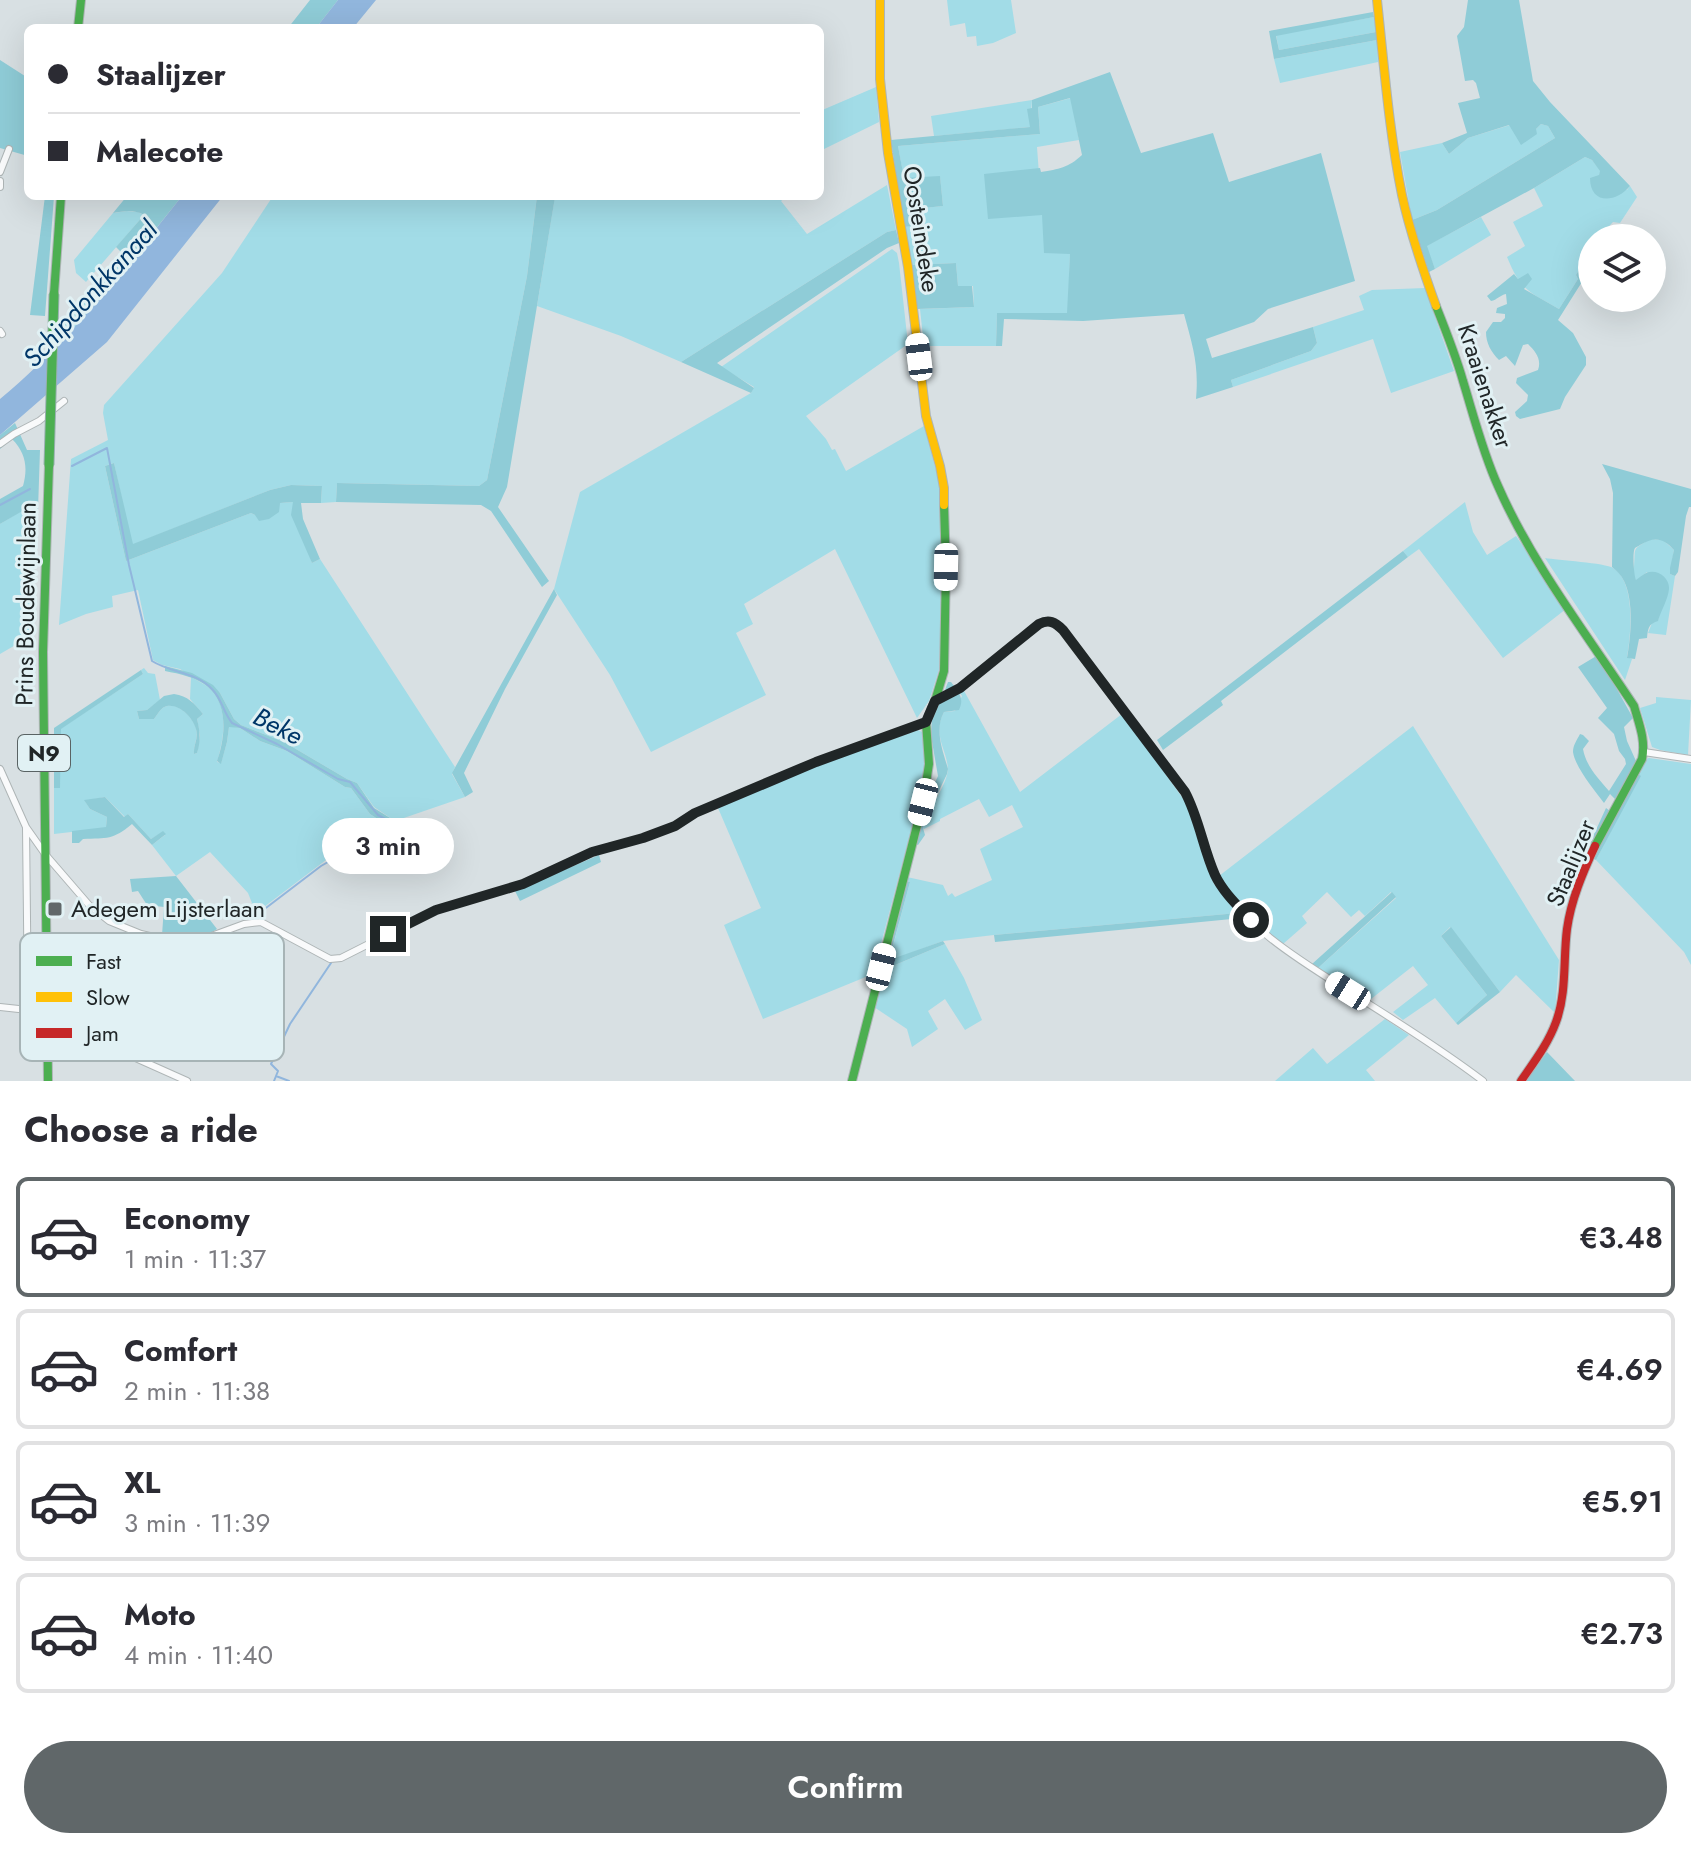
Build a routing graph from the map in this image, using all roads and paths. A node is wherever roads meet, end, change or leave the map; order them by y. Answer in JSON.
{"nodes":[{"id":1,"x":81,"y":0,"type":"edge"},
{"id":2,"x":880,"y":0,"type":"edge"},
{"id":3,"x":1377,"y":0,"type":"edge"},
{"id":4,"x":78,"y":24,"type":"edge"},
{"id":5,"x":9,"y":149,"type":"dead end"},
{"id":6,"x":0,"y":172,"type":"edge"},
{"id":7,"x":61,"y":200,"type":"edge"},
{"id":8,"x":64,"y":401,"type":"dead end"},
{"id":9,"x":0,"y":444,"type":"edge"},
{"id":10,"x":935,"y":701,"type":"junction"},
{"id":11,"x":926,"y":725,"type":"junction"},
{"id":12,"x":1644,"y":752,"type":"junction"},
{"id":13,"x":1691,"y":759,"type":"edge"},
{"id":14,"x":0,"y":769,"type":"edge"},
{"id":15,"x":0,"y":792,"type":"edge"},
{"id":16,"x":11,"y":792,"type":"junction"},
{"id":17,"x":26,"y":827,"type":"junction"},
{"id":18,"x":45,"y":854,"type":"junction"},
{"id":19,"x":27,"y":933,"type":"edge"},
{"id":20,"x":46,"y":933,"type":"edge"},
{"id":21,"x":142,"y":933,"type":"edge"},
{"id":22,"x":220,"y":933,"type":"edge"},
{"id":23,"x":282,"y":933,"type":"edge"},
{"id":24,"x":284,"y":934,"type":"edge"},
{"id":25,"x":0,"y":1007,"type":"edge"},
{"id":26,"x":20,"y":1009,"type":"edge"},
{"id":27,"x":48,"y":1061,"type":"edge"},
{"id":28,"x":142,"y":1061,"type":"edge"},
{"id":29,"x":48,"y":1081,"type":"edge"},
{"id":30,"x":187,"y":1081,"type":"edge"},
{"id":31,"x":852,"y":1081,"type":"edge"},
{"id":32,"x":1483,"y":1081,"type":"edge"},
{"id":33,"x":1521,"y":1081,"type":"edge"}],
"edges":[{"from":1,"to":4,"type":"street"},
{"from":2,"to":10,"type":"street","name":"Oosteindeke"},
{"from":3,"to":12,"type":"street","name":"Kraaienakker"},
{"from":5,"to":6,"type":"street"},
{"from":7,"to":18,"type":"street","name":"Prins Boudewijnlaan","number":"N9","bridge":true},
{"from":8,"to":9,"type":"street"},
{"from":10,"to":11,"type":"street","name":"Oosteindeke"},
{"from":10,"to":32,"type":"street"},
{"from":11,"to":24,"type":"street"},
{"from":11,"to":31,"type":"street"},
{"from":12,"to":13,"type":"street"},
{"from":12,"to":33,"type":"street","name":"Staalijzer"},
{"from":14,"to":16,"type":"street"},
{"from":15,"to":16,"type":"street"},
{"from":16,"to":17,"type":"street"},
{"from":17,"to":18,"type":"street"},
{"from":17,"to":19,"type":"street"},
{"from":18,"to":20,"type":"street","name":"Prins Boudewijnlaan","number":"N9"},
{"from":18,"to":21,"type":"street"},
{"from":22,"to":23,"type":"street"},
{"from":25,"to":26,"type":"street"},
{"from":27,"to":29,"type":"street","name":"Prins Boudewijnlaan","number":"N9"},
{"from":28,"to":30,"type":"street"}]}
